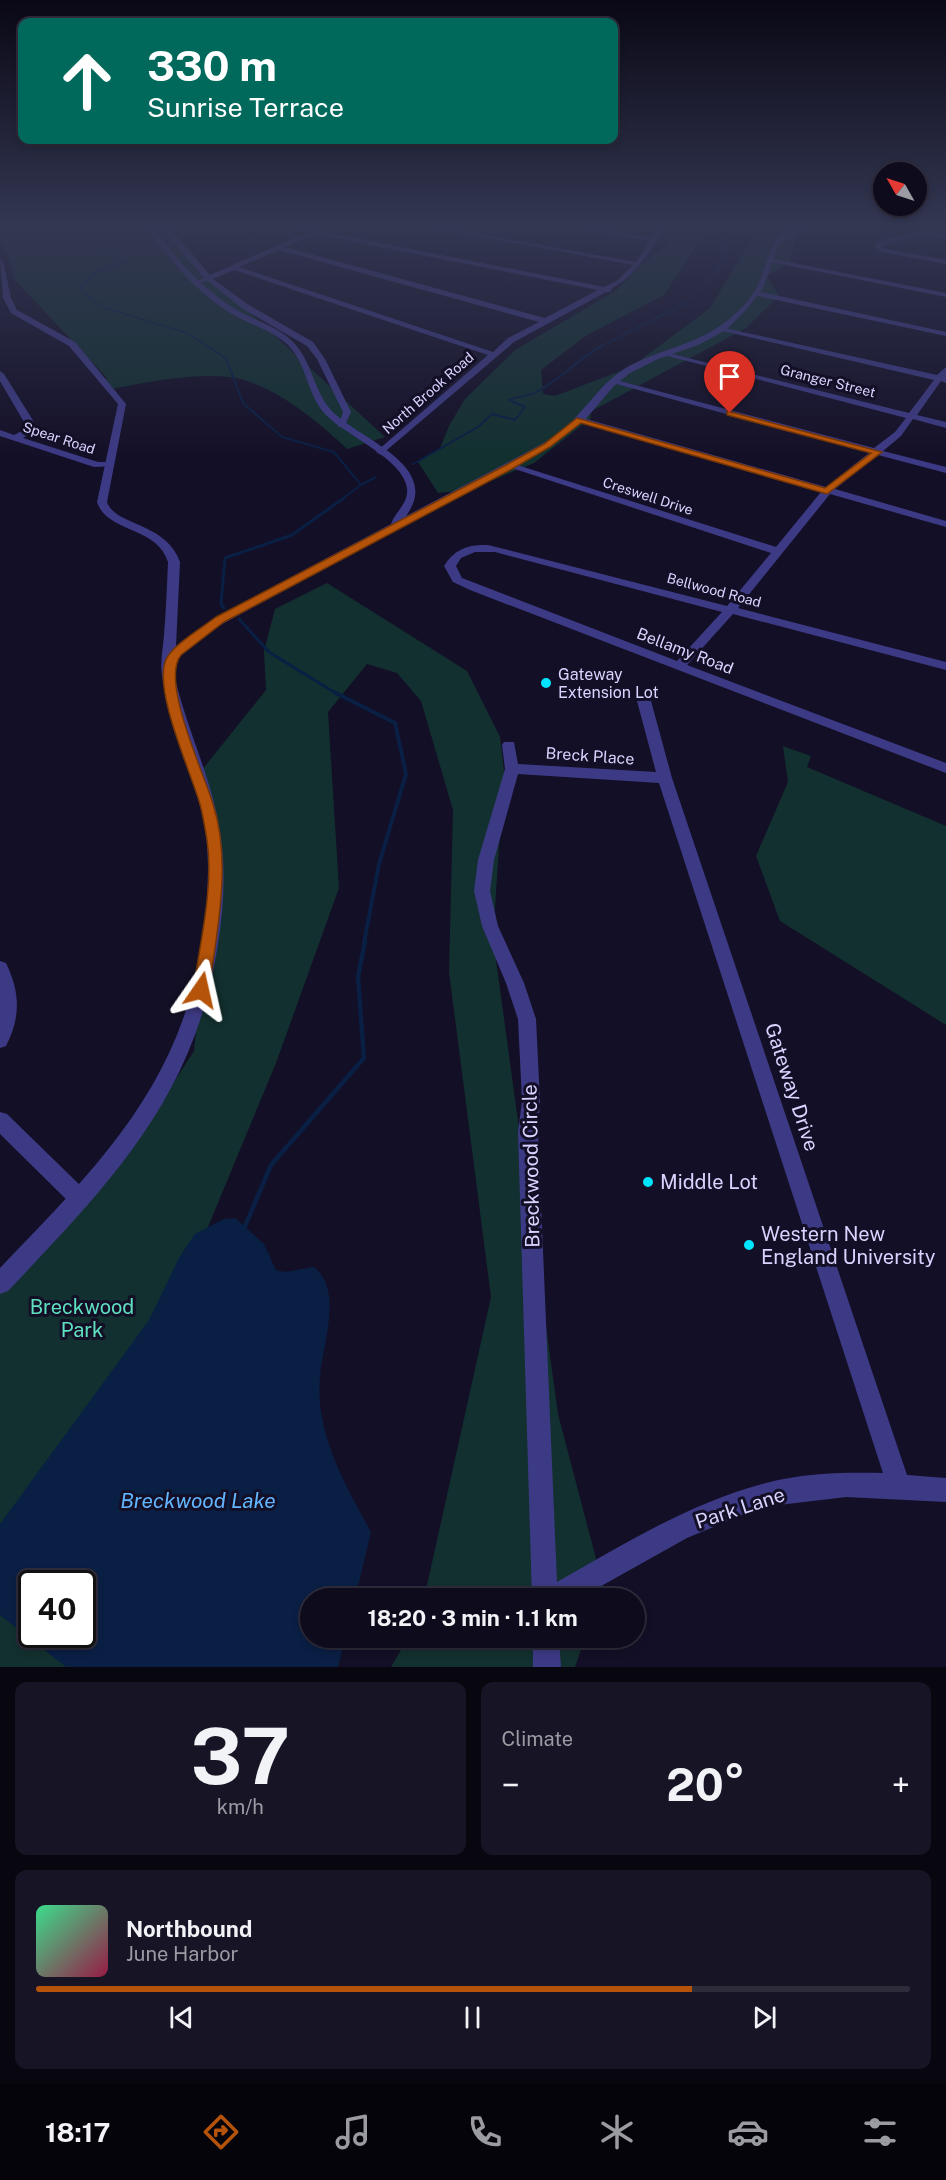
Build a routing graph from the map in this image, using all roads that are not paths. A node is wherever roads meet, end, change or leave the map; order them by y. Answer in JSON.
{"nodes":[{"id":1,"x":11,"y":305,"type":"edge"},
{"id":2,"x":224,"y":305,"type":"edge"},
{"id":3,"x":243,"y":305,"type":"edge"},
{"id":4,"x":347,"y":305,"type":"edge"},
{"id":5,"x":487,"y":305,"type":"edge"},
{"id":6,"x":578,"y":305,"type":"edge"},
{"id":7,"x":745,"y":305,"type":"edge"},
{"id":8,"x":811,"y":305,"type":"edge"},
{"id":9,"x":546,"y":321,"type":"junction"},
{"id":10,"x":723,"y":328,"type":"junction"},
{"id":11,"x":946,"y":334,"type":"edge"},
{"id":12,"x":492,"y":354,"type":"junction"},
{"id":13,"x":668,"y":355,"type":"junction"},
{"id":14,"x":0,"y":374,"type":"edge"},
{"id":15,"x":944,"y":376,"type":"edge"},
{"id":16,"x":614,"y":381,"type":"junction"},
{"id":17,"x":910,"y":416,"type":"junction"},
{"id":18,"x":580,"y":420,"type":"junction"},
{"id":19,"x":340,"y":425,"type":"junction"},
{"id":20,"x":946,"y":425,"type":"edge"},
{"id":21,"x":0,"y":433,"type":"edge"},
{"id":22,"x":14,"y":438,"type":"junction"},
{"id":23,"x":381,"y":452,"type":"junction"},
{"id":24,"x":878,"y":452,"type":"junction"},
{"id":25,"x":111,"y":464,"type":"junction"},
{"id":26,"x":511,"y":466,"type":"junction"},
{"id":27,"x":946,"y":470,"type":"edge"},
{"id":28,"x":827,"y":491,"type":"junction"},
{"id":29,"x":413,"y":498,"type":"junction"},
{"id":30,"x":440,"y":503,"type":"junction"},
{"id":31,"x":946,"y":524,"type":"edge"},
{"id":32,"x":385,"y":532,"type":"junction"},
{"id":33,"x":473,"y":548,"type":"joint"},
{"id":34,"x":777,"y":551,"type":"junction"},
{"id":35,"x":730,"y":610,"type":"junction"},
{"id":36,"x":220,"y":620,"type":"junction"},
{"id":37,"x":169,"y":635,"type":"junction"},
{"id":38,"x":679,"y":666,"type":"junction"},
{"id":39,"x":946,"y":666,"type":"edge"},
{"id":40,"x":168,"y":669,"type":"junction"},
{"id":41,"x":644,"y":701,"type":"dead end"},
{"id":42,"x":509,"y":745,"type":"dead end"},
{"id":43,"x":946,"y":768,"type":"edge"},
{"id":44,"x":512,"y":769,"type":"junction"},
{"id":45,"x":665,"y":778,"type":"junction"},
{"id":46,"x":0,"y":968,"type":"edge"},
{"id":47,"x":0,"y":1040,"type":"edge"},
{"id":48,"x":0,"y":1121,"type":"edge"},
{"id":49,"x":80,"y":1199,"type":"junction"},
{"id":50,"x":0,"y":1283,"type":"edge"},
{"id":51,"x":898,"y":1486,"type":"junction"},
{"id":52,"x":946,"y":1490,"type":"edge"},
{"id":53,"x":545,"y":1588,"type":"edge"},
{"id":54,"x":573,"y":1588,"type":"edge"},
{"id":55,"x":546,"y":1648,"type":"edge"},
{"id":56,"x":547,"y":1667,"type":"edge"}],
"edges":[{"from":1,"to":25,"type":"street"},
{"from":2,"to":19,"type":"street"},
{"from":3,"to":19,"type":"street"},
{"from":4,"to":12,"type":"street"},
{"from":5,"to":9,"type":"street"},
{"from":6,"to":9,"type":"street","name":"North Brook Road"},
{"from":7,"to":10,"type":"street"},
{"from":8,"to":11,"type":"street"},
{"from":9,"to":12,"type":"street","name":"North Brook Road"},
{"from":10,"to":13,"type":"street"},
{"from":10,"to":15,"type":"street"},
{"from":12,"to":23,"type":"street","name":"North Brook Road"},
{"from":13,"to":16,"type":"street"},
{"from":13,"to":17,"type":"street","name":"Granger Street"},
{"from":14,"to":22,"type":"street"},
{"from":15,"to":17,"type":"street"},
{"from":16,"to":18,"type":"street"},
{"from":16,"to":24,"type":"street"},
{"from":17,"to":20,"type":"street","name":"Granger Street"},
{"from":17,"to":24,"type":"street"},
{"from":18,"to":26,"type":"street"},
{"from":18,"to":28,"type":"street"},
{"from":19,"to":23,"type":"street"},
{"from":21,"to":22,"type":"street","name":"Spear Road"},
{"from":22,"to":25,"type":"street","name":"Spear Road"},
{"from":23,"to":29,"type":"street"},
{"from":24,"to":27,"type":"street"},
{"from":24,"to":28,"type":"street"},
{"from":25,"to":37,"type":"street"},
{"from":26,"to":30,"type":"street"},
{"from":26,"to":34,"type":"street","name":"Creswell Drive"},
{"from":28,"to":31,"type":"street"},
{"from":28,"to":34,"type":"street"},
{"from":29,"to":30,"type":"street"},
{"from":29,"to":32,"type":"street"},
{"from":30,"to":32,"type":"street"},
{"from":32,"to":36,"type":"street"},
{"from":33,"to":35,"type":"street","name":"Bellwood Road"},
{"from":33,"to":38,"type":"street","name":"Bellamy Road"},
{"from":34,"to":35,"type":"street"},
{"from":35,"to":38,"type":"street"},
{"from":35,"to":39,"type":"street","name":"Bellwood Road"},
{"from":36,"to":37,"type":"street"},
{"from":36,"to":40,"type":"street"},
{"from":37,"to":40,"type":"street"},
{"from":38,"to":43,"type":"street","name":"Bellamy Road"},
{"from":40,"to":49,"type":"street"},
{"from":41,"to":45,"type":"street","name":"Gateway Drive"},
{"from":42,"to":44,"type":"street","name":"Breckwood Circle"},
{"from":44,"to":45,"type":"street","name":"Breck Place"},
{"from":44,"to":53,"type":"street","name":"Breckwood Circle"},
{"from":45,"to":51,"type":"street","name":"Gateway Drive"},
{"from":46,"to":47,"type":"street"},
{"from":48,"to":49,"type":"street"},
{"from":49,"to":50,"type":"street"},
{"from":51,"to":52,"type":"street","name":"Park Lane"},
{"from":51,"to":54,"type":"street","name":"Park Lane"},
{"from":55,"to":56,"type":"street"}]}
